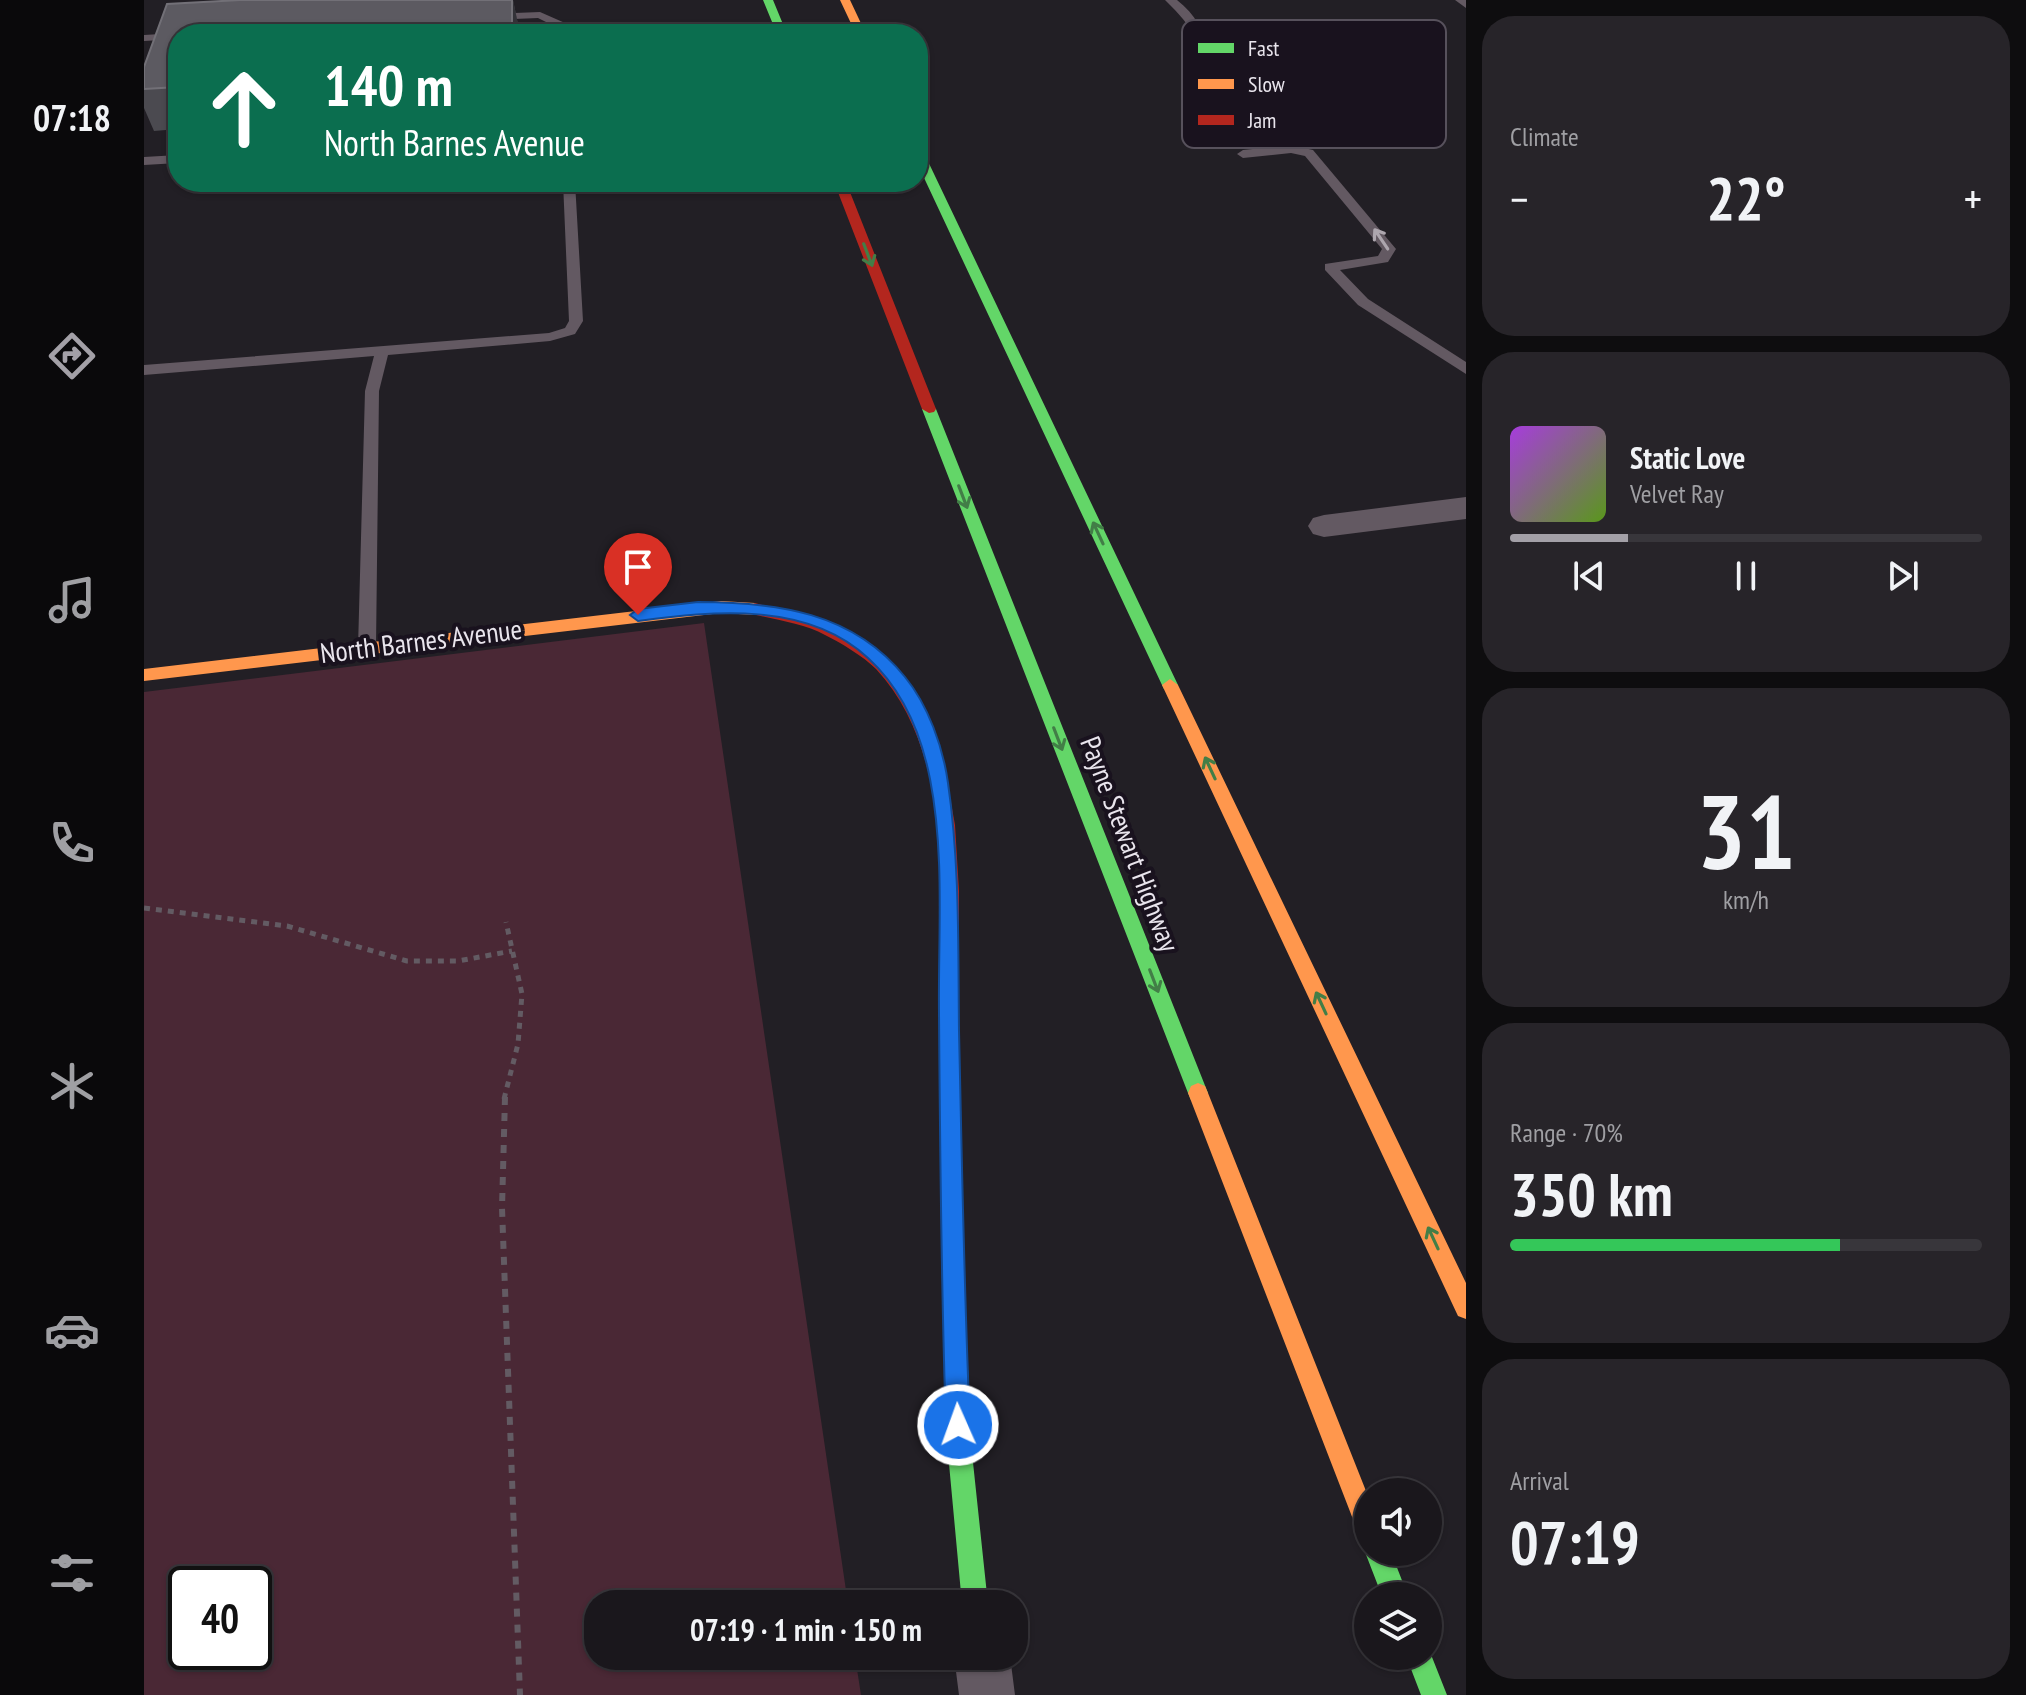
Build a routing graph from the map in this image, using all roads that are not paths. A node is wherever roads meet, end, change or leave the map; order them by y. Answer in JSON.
{"nodes":[{"id":1,"x":768,"y":0,"type":"edge"},
{"id":2,"x":845,"y":0,"type":"edge"},
{"id":3,"x":1170,"y":0,"type":"edge"},
{"id":4,"x":1460,"y":0,"type":"edge"},
{"id":5,"x":1466,"y":5,"type":"edge"},
{"id":6,"x":469,"y":19,"type":"edge"},
{"id":7,"x":1191,"y":20,"type":"edge"},
{"id":8,"x":559,"y":24,"type":"edge"},
{"id":9,"x":778,"y":24,"type":"edge"},
{"id":10,"x":856,"y":24,"type":"edge"},
{"id":11,"x":168,"y":37,"type":"edge"},
{"id":12,"x":144,"y":38,"type":"edge"},
{"id":13,"x":1243,"y":154,"type":"dead end"},
{"id":14,"x":168,"y":160,"type":"edge"},
{"id":15,"x":144,"y":161,"type":"edge"},
{"id":16,"x":928,"y":174,"type":"edge"},
{"id":17,"x":570,"y":192,"type":"edge"},
{"id":18,"x":844,"y":192,"type":"edge"},
{"id":19,"x":382,"y":351,"type":"junction"},
{"id":20,"x":1466,"y":369,"type":"edge"},
{"id":21,"x":144,"y":370,"type":"edge"},
{"id":22,"x":1466,"y":508,"type":"edge"},
{"id":23,"x":1324,"y":526,"type":"dead end"},
{"id":24,"x":367,"y":648,"type":"junction"},
{"id":25,"x":144,"y":675,"type":"edge"},
{"id":26,"x":1466,"y":1308,"type":"edge"},
{"id":27,"x":1354,"y":1491,"type":"edge"},
{"id":28,"x":974,"y":1590,"type":"edge"},
{"id":29,"x":984,"y":1670,"type":"edge"},
{"id":30,"x":1424,"y":1670,"type":"edge"},
{"id":31,"x":987,"y":1695,"type":"edge"},
{"id":32,"x":1434,"y":1695,"type":"edge"}],
"edges":[{"from":1,"to":9,"type":"main road"},
{"from":2,"to":10,"type":"main road"},
{"from":3,"to":7,"type":"lane"},
{"from":4,"to":5,"type":"lane"},
{"from":6,"to":8,"type":"lane"},
{"from":11,"to":12,"type":"lane"},
{"from":20,"to":13,"type":"lane","one_way":true},
{"from":14,"to":15,"type":"lane"},
{"from":26,"to":16,"type":"main road","one_way":true},
{"from":17,"to":19,"type":"lane"},
{"from":18,"to":27,"type":"main road","name":"Payne Stewart Highway","one_way":true},
{"from":19,"to":21,"type":"lane"},
{"from":19,"to":24,"type":"lane"},
{"from":22,"to":23,"type":"street"},
{"from":24,"to":25,"type":"main road","name":"North Barnes Avenue"},
{"from":24,"to":28,"type":"main road","name":"North Barnes Avenue"},
{"from":29,"to":31,"type":"street"},
{"from":30,"to":32,"type":"main road"}]}
